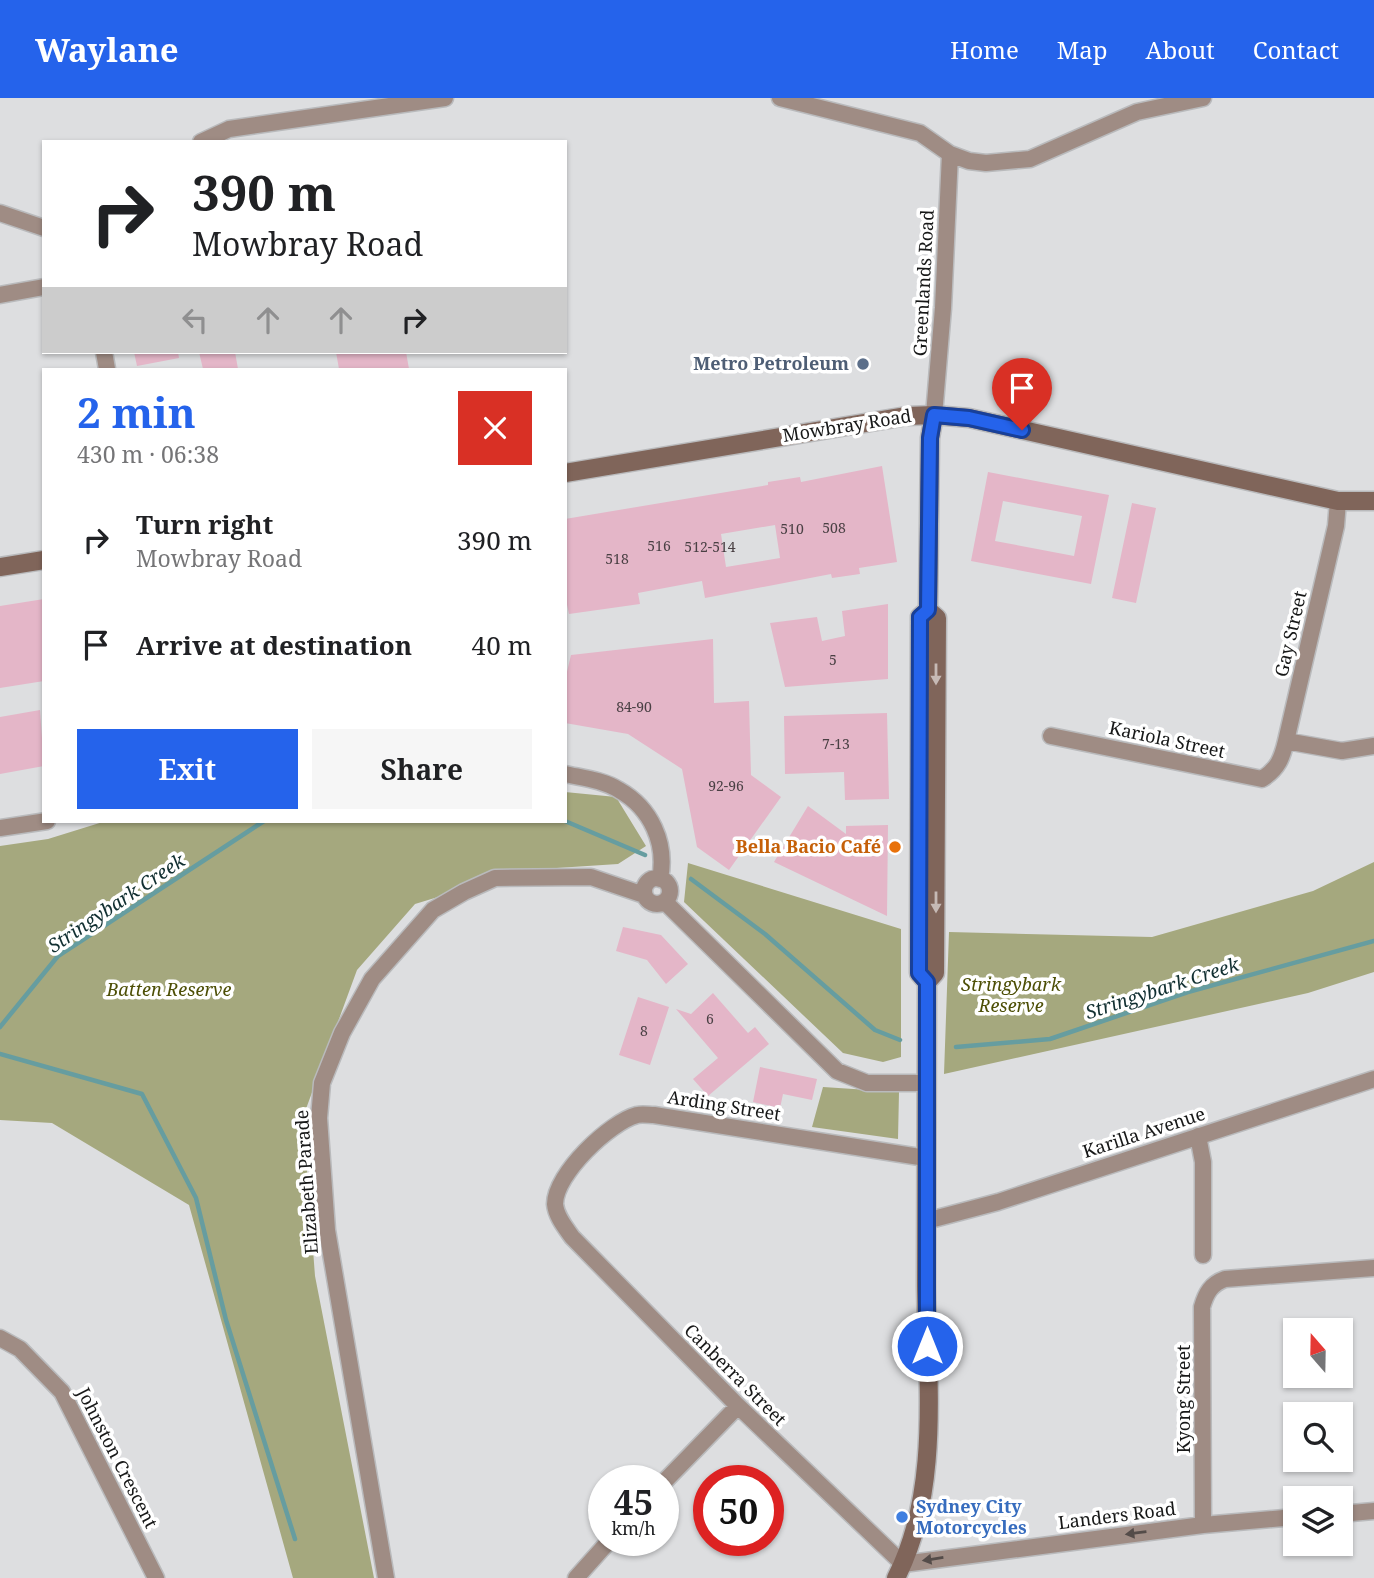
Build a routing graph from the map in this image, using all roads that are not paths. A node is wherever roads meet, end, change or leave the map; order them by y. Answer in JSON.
{"nodes":[{"id":1,"x":445,"y":98,"type":"edge"},
{"id":2,"x":780,"y":98,"type":"edge"},
{"id":3,"x":1203,"y":98,"type":"edge"},
{"id":4,"x":205,"y":140,"type":"edge"},
{"id":5,"x":950,"y":154,"type":"junction"},
{"id":6,"x":0,"y":213,"type":"edge"},
{"id":7,"x":42,"y":227,"type":"edge"},
{"id":8,"x":42,"y":287,"type":"edge"},
{"id":9,"x":0,"y":295,"type":"edge"},
{"id":10,"x":934,"y":415,"type":"junction"},
{"id":11,"x":567,"y":473,"type":"edge"},
{"id":12,"x":1374,"y":500,"type":"edge"},
{"id":13,"x":1338,"y":501,"type":"junction"},
{"id":14,"x":42,"y":560,"type":"edge"},
{"id":15,"x":0,"y":568,"type":"edge"},
{"id":16,"x":1051,"y":736,"type":"dead end"},
{"id":17,"x":1286,"y":741,"type":"junction"},
{"id":18,"x":1374,"y":746,"type":"edge"},
{"id":19,"x":1273,"y":772,"type":"joint"},
{"id":20,"x":567,"y":775,"type":"edge"},
{"id":21,"x":42,"y":822,"type":"edge"},
{"id":22,"x":0,"y":828,"type":"edge"},
{"id":23,"x":660,"y":879,"type":"junction"},
{"id":24,"x":644,"y":894,"type":"junction"},
{"id":25,"x":665,"y":902,"type":"junction"},
{"id":26,"x":1374,"y":1079,"type":"edge"},
{"id":27,"x":926,"y":1083,"type":"junction"},
{"id":28,"x":1198,"y":1136,"type":"junction"},
{"id":29,"x":926,"y":1158,"type":"junction"},
{"id":30,"x":555,"y":1201,"type":"joint"},
{"id":31,"x":926,"y":1221,"type":"junction"},
{"id":32,"x":1203,"y":1255,"type":"dead end"},
{"id":33,"x":1374,"y":1268,"type":"edge"},
{"id":34,"x":0,"y":1338,"type":"edge"},
{"id":35,"x":738,"y":1406,"type":"junction"},
{"id":36,"x":679,"y":1467,"type":"edge"},
{"id":37,"x":1374,"y":1511,"type":"edge"},
{"id":38,"x":1353,"y":1513,"type":"edge"},
{"id":39,"x":1283,"y":1518,"type":"edge"},
{"id":40,"x":1203,"y":1525,"type":"junction"},
{"id":41,"x":596,"y":1556,"type":"edge"},
{"id":42,"x":900,"y":1571,"type":"edge"},
{"id":43,"x":156,"y":1578,"type":"edge"},
{"id":44,"x":386,"y":1578,"type":"edge"},
{"id":45,"x":576,"y":1578,"type":"edge"}],
"edges":[{"from":1,"to":4,"type":"street"},
{"from":2,"to":5,"type":"street"},
{"from":3,"to":5,"type":"street"},
{"from":5,"to":10,"type":"street","name":"Greenlands Road"},
{"from":6,"to":7,"type":"street"},
{"from":8,"to":9,"type":"street"},
{"from":10,"to":11,"type":"main road","name":"Mowbray Road"},
{"from":10,"to":13,"type":"main road","name":"Mowbray Road"},
{"from":10,"to":27,"type":"main road"},
{"from":12,"to":13,"type":"main road","name":"Mowbray Road"},
{"from":13,"to":17,"type":"street","name":"Gay Street"},
{"from":14,"to":15,"type":"main road"},
{"from":16,"to":19,"type":"street","name":"Kariola Street"},
{"from":17,"to":18,"type":"street"},
{"from":17,"to":19,"type":"street","name":"Gay Street"},
{"from":20,"to":23,"type":"street"},
{"from":21,"to":22,"type":"street"},
{"from":23,"to":24,"type":"street"},
{"from":23,"to":25,"type":"street"},
{"from":24,"to":25,"type":"street"},
{"from":24,"to":44,"type":"street","name":"Elizabeth Parade"},
{"from":25,"to":27,"type":"street"},
{"from":26,"to":28,"type":"street","name":"Karilla Avenue"},
{"from":27,"to":29,"type":"main road"},
{"from":28,"to":31,"type":"street","name":"Karilla Avenue"},
{"from":28,"to":32,"type":"street"},
{"from":29,"to":30,"type":"street","name":"Arding Street"},
{"from":29,"to":31,"type":"main road"},
{"from":30,"to":35,"type":"street","name":"Canberra Street"},
{"from":31,"to":42,"type":"main road"},
{"from":33,"to":40,"type":"street","name":"Kyong Street"},
{"from":34,"to":43,"type":"street","name":"Johnston Crescent"},
{"from":35,"to":36,"type":"street"},
{"from":35,"to":42,"type":"street","name":"Canberra Street"},
{"from":37,"to":38,"type":"street"},
{"from":39,"to":40,"type":"street","name":"Landers Road"},
{"from":40,"to":42,"type":"street","name":"Landers Road","one_way":true},
{"from":41,"to":45,"type":"street"}]}
